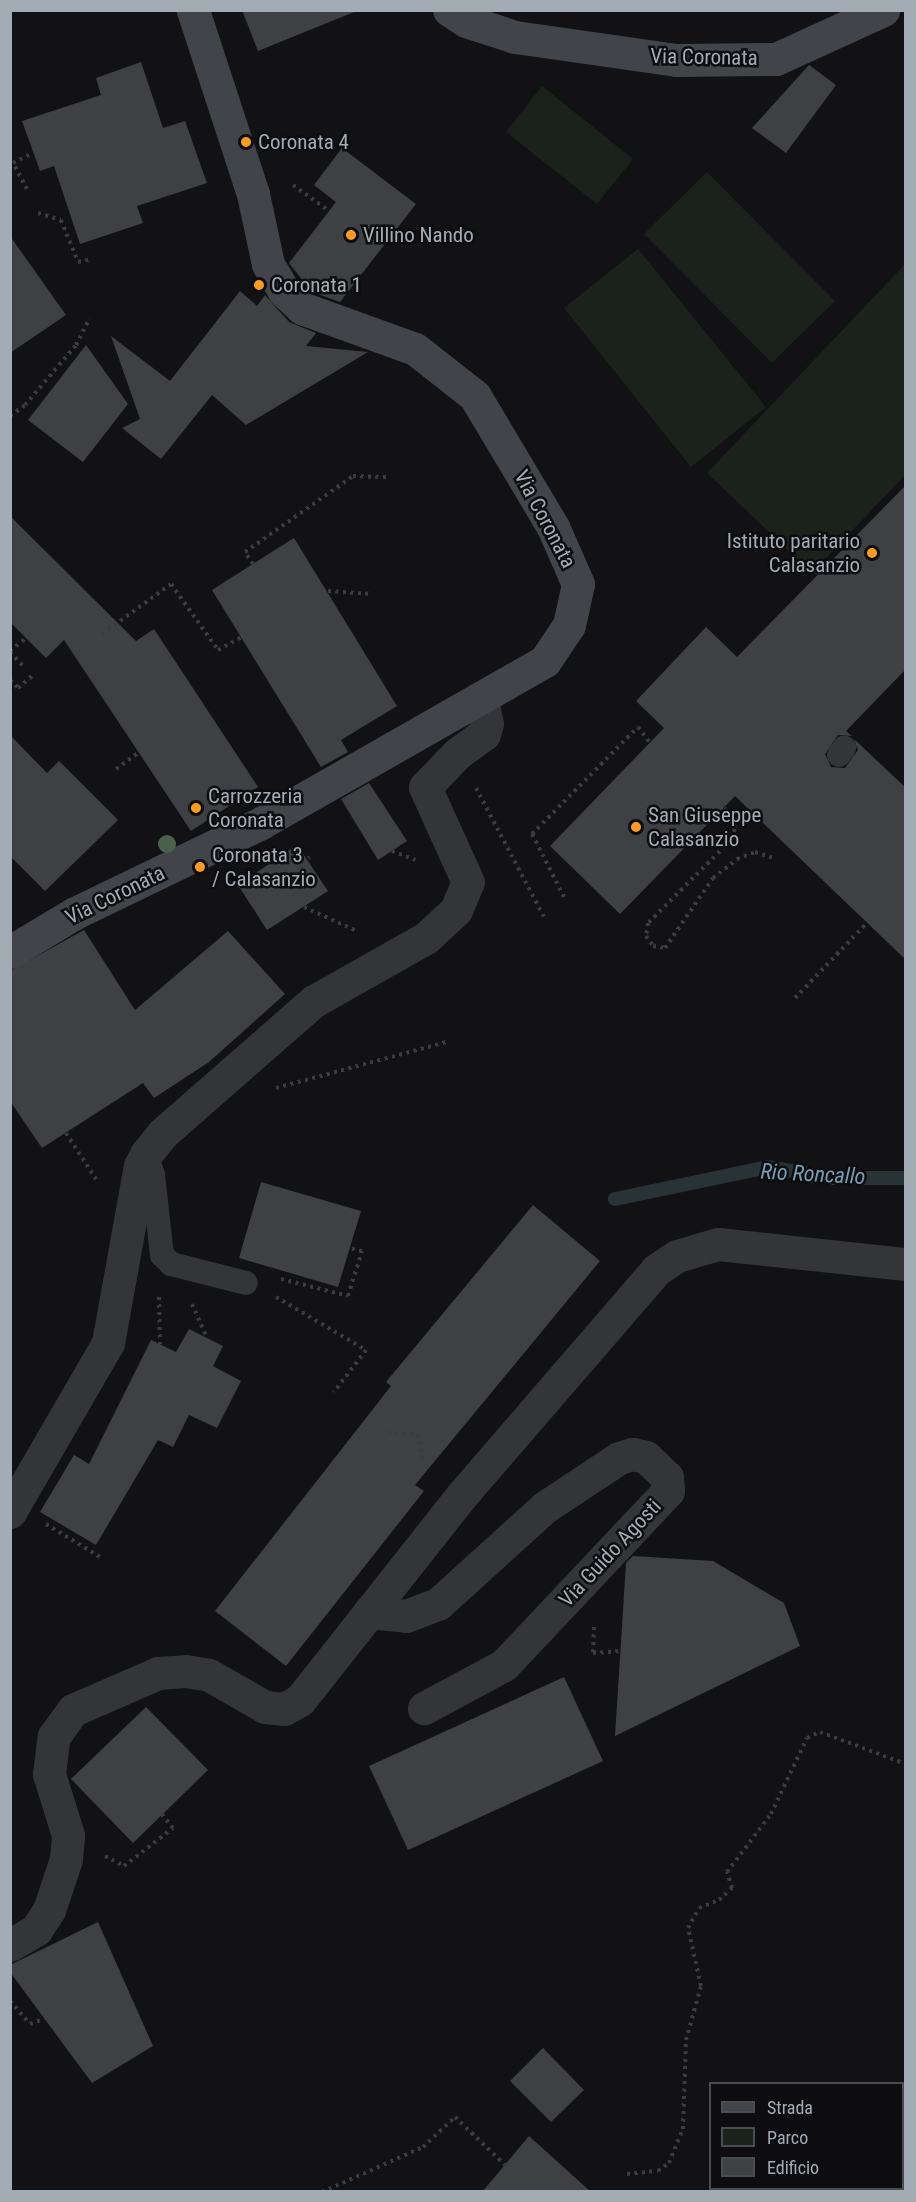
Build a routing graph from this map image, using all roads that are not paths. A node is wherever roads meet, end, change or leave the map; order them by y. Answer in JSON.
{"nodes":[{"id":1,"x":193,"y":10,"type":"edge"},
{"id":2,"x":449,"y":10,"type":"edge"},
{"id":3,"x":883,"y":10,"type":"edge"},
{"id":4,"x":481,"y":698,"type":"junction"},
{"id":5,"x":10,"y":952,"type":"edge"},
{"id":6,"x":146,"y":1154,"type":"junction"},
{"id":7,"x":906,"y":1264,"type":"edge"},
{"id":8,"x":246,"y":1283,"type":"road end"},
{"id":9,"x":26,"y":1517,"type":"edge"},
{"id":10,"x":369,"y":1612,"type":"junction"},
{"id":11,"x":424,"y":1708,"type":"dead end"},
{"id":12,"x":10,"y":1946,"type":"edge"}],
"edges":[{"from":1,"to":4,"type":"street","name":"Via Coronata"},
{"from":2,"to":3,"type":"street","name":"Via Coronata"},
{"from":4,"to":5,"type":"street","name":"Via Coronata"},
{"from":4,"to":6,"type":"street"},
{"from":6,"to":8,"type":"lane"},
{"from":6,"to":9,"type":"street"},
{"from":7,"to":10,"type":"street"},
{"from":10,"to":11,"type":"street","name":"Via Guido Agosti"},
{"from":10,"to":12,"type":"street"}]}
